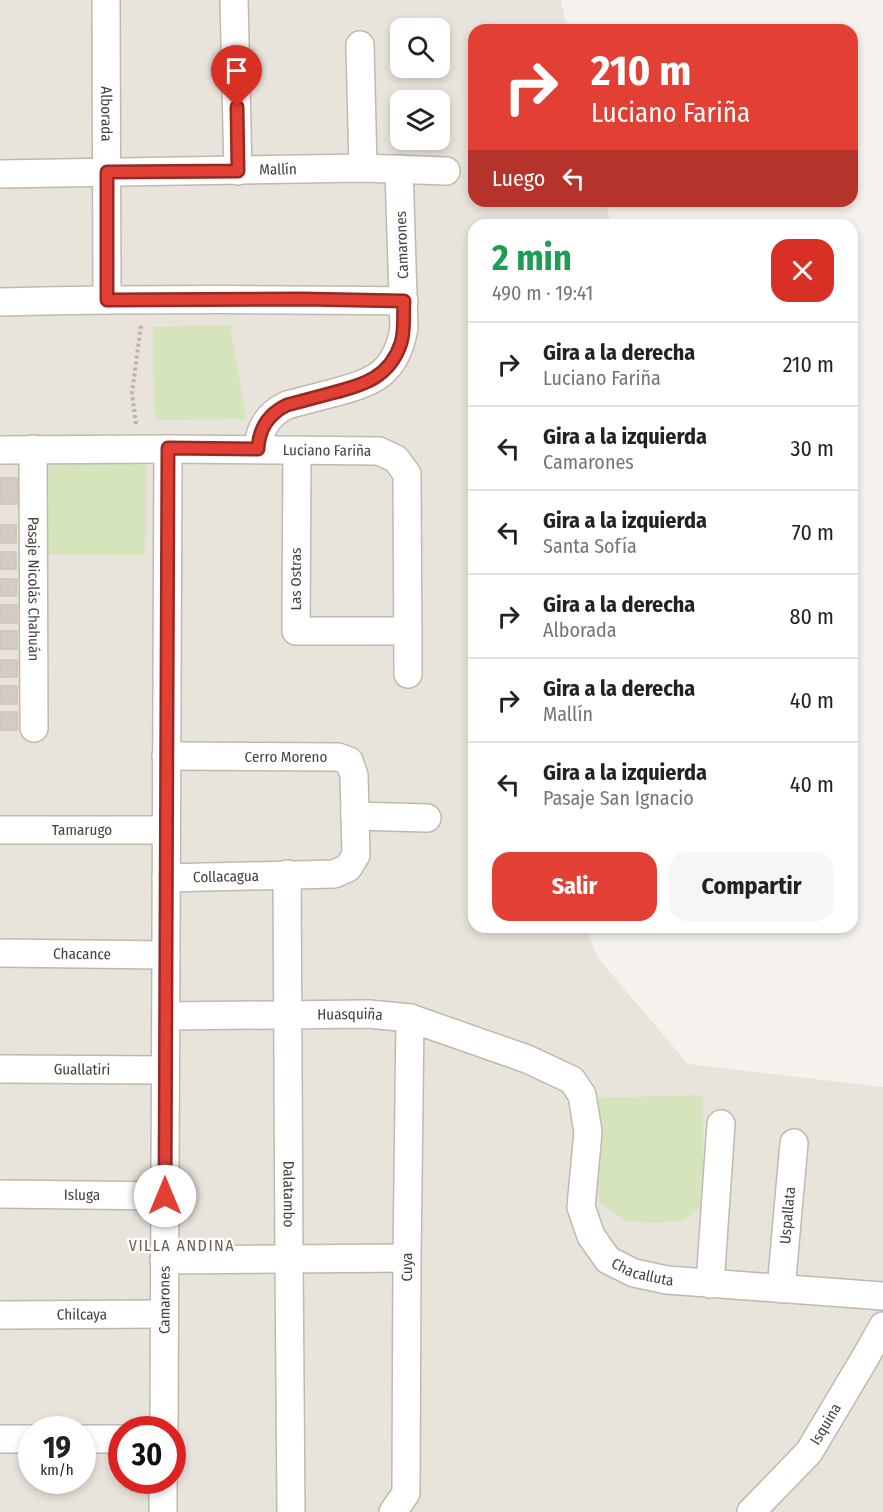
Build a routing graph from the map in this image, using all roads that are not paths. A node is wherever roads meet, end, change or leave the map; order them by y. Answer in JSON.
{"nodes":[{"id":1,"x":106,"y":0,"type":"edge"},
{"id":2,"x":234,"y":0,"type":"edge"},
{"id":3,"x":360,"y":45,"type":"dead end"},
{"id":4,"x":363,"y":168,"type":"junction"},
{"id":5,"x":399,"y":169,"type":"junction"},
{"id":6,"x":238,"y":171,"type":"junction"},
{"id":7,"x":446,"y":171,"type":"dead end"},
{"id":8,"x":107,"y":172,"type":"junction"},
{"id":9,"x":0,"y":174,"type":"edge"},
{"id":10,"x":107,"y":300,"type":"junction"},
{"id":11,"x":404,"y":301,"type":"junction"},
{"id":12,"x":0,"y":302,"type":"edge"},
{"id":13,"x":168,"y":448,"type":"junction"},
{"id":14,"x":33,"y":449,"type":"junction"},
{"id":15,"x":258,"y":449,"type":"junction"},
{"id":16,"x":0,"y":450,"type":"edge"},
{"id":17,"x":297,"y":450,"type":"junction"},
{"id":18,"x":408,"y":631,"type":"junction"},
{"id":19,"x":408,"y":674,"type":"dead end"},
{"id":20,"x":34,"y":728,"type":"dead end"},
{"id":21,"x":166,"y":756,"type":"junction"},
{"id":22,"x":355,"y":816,"type":"junction"},
{"id":23,"x":427,"y":818,"type":"dead end"},
{"id":24,"x":0,"y":830,"type":"edge"},
{"id":25,"x":166,"y":830,"type":"junction"},
{"id":26,"x":287,"y":874,"type":"junction"},
{"id":27,"x":166,"y":878,"type":"junction"},
{"id":28,"x":0,"y":953,"type":"edge"},
{"id":29,"x":166,"y":955,"type":"junction"},
{"id":30,"x":288,"y":1014,"type":"junction"},
{"id":31,"x":166,"y":1016,"type":"junction"},
{"id":32,"x":410,"y":1018,"type":"junction"},
{"id":33,"x":527,"y":1059,"type":"joint"},
{"id":34,"x":0,"y":1069,"type":"edge"},
{"id":35,"x":165,"y":1070,"type":"junction"},
{"id":36,"x":721,"y":1124,"type":"dead end"},
{"id":37,"x":794,"y":1143,"type":"dead end"},
{"id":38,"x":0,"y":1194,"type":"edge"},
{"id":39,"x":165,"y":1196,"type":"junction"},
{"id":40,"x":407,"y":1258,"type":"junction"},
{"id":41,"x":288,"y":1259,"type":"junction"},
{"id":42,"x":164,"y":1260,"type":"junction"},
{"id":43,"x":710,"y":1284,"type":"junction"},
{"id":44,"x":781,"y":1289,"type":"junction"},
{"id":45,"x":883,"y":1296,"type":"edge"},
{"id":46,"x":164,"y":1314,"type":"junction"},
{"id":47,"x":0,"y":1315,"type":"edge"},
{"id":48,"x":883,"y":1326,"type":"edge"},
{"id":49,"x":164,"y":1416,"type":"edge"},
{"id":50,"x":0,"y":1439,"type":"edge"},
{"id":51,"x":18,"y":1439,"type":"edge"},
{"id":52,"x":164,"y":1494,"type":"edge"},
{"id":53,"x":163,"y":1512,"type":"edge"},
{"id":54,"x":291,"y":1512,"type":"edge"},
{"id":55,"x":393,"y":1512,"type":"edge"},
{"id":56,"x":751,"y":1512,"type":"edge"}],
"edges":[{"from":1,"to":8,"type":"street","name":"Alborada"},
{"from":2,"to":6,"type":"street"},
{"from":3,"to":4,"type":"street"},
{"from":4,"to":5,"type":"street","name":"Mallín"},
{"from":4,"to":6,"type":"street","name":"Mallín"},
{"from":5,"to":7,"type":"street","name":"Mallín"},
{"from":5,"to":11,"type":"street","name":"Camarones"},
{"from":6,"to":8,"type":"street","name":"Mallín"},
{"from":8,"to":9,"type":"street","name":"Mallín"},
{"from":8,"to":10,"type":"street","name":"Alborada"},
{"from":10,"to":11,"type":"street"},
{"from":10,"to":12,"type":"street"},
{"from":11,"to":15,"type":"street","name":"Camarones"},
{"from":13,"to":14,"type":"street","name":"Luciano Fariña"},
{"from":13,"to":15,"type":"street","name":"Luciano Fariña"},
{"from":13,"to":21,"type":"street","name":"Camarones"},
{"from":14,"to":16,"type":"street","name":"Luciano Fariña"},
{"from":14,"to":20,"type":"street","name":"Pasaje Nicolás Chahuán"},
{"from":15,"to":17,"type":"street","name":"Luciano Fariña"},
{"from":17,"to":18,"type":"street","name":"Luciano Fariña"},
{"from":17,"to":18,"type":"street","name":"Las Ostras"},
{"from":18,"to":19,"type":"street","name":"Luciano Fariña"},
{"from":21,"to":22,"type":"street","name":"Cerro Moreno"},
{"from":21,"to":25,"type":"street","name":"Camarones"},
{"from":22,"to":23,"type":"street"},
{"from":22,"to":26,"type":"street","name":"Collacagua"},
{"from":24,"to":25,"type":"street","name":"Tamarugo"},
{"from":25,"to":27,"type":"street","name":"Camarones"},
{"from":26,"to":27,"type":"street","name":"Collacagua"},
{"from":26,"to":30,"type":"street","name":"Dalatambo"},
{"from":27,"to":29,"type":"street","name":"Camarones"},
{"from":28,"to":29,"type":"street","name":"Chacance"},
{"from":29,"to":31,"type":"street","name":"Camarones"},
{"from":30,"to":31,"type":"street","name":"Huasquiña"},
{"from":30,"to":32,"type":"street","name":"Huasquiña"},
{"from":30,"to":41,"type":"street","name":"Dalatambo"},
{"from":31,"to":35,"type":"street","name":"Camarones"},
{"from":32,"to":33,"type":"street","name":"Huasquiña"},
{"from":32,"to":40,"type":"street","name":"Cuya"},
{"from":33,"to":43,"type":"street","name":"Chacalluta"},
{"from":34,"to":35,"type":"street","name":"Guallatiri"},
{"from":35,"to":39,"type":"street","name":"Camarones"},
{"from":36,"to":43,"type":"street"},
{"from":37,"to":44,"type":"street","name":"Uspallata"},
{"from":38,"to":39,"type":"street","name":"Isluga"},
{"from":39,"to":42,"type":"street","name":"Camarones"},
{"from":40,"to":41,"type":"street"},
{"from":40,"to":55,"type":"street","name":"Cuya"},
{"from":41,"to":42,"type":"street"},
{"from":41,"to":54,"type":"street","name":"Dalatambo"},
{"from":42,"to":46,"type":"street","name":"Camarones"},
{"from":43,"to":44,"type":"street","name":"Chacalluta"},
{"from":44,"to":45,"type":"street","name":"Chacalluta"},
{"from":46,"to":47,"type":"street","name":"Chilcaya"},
{"from":46,"to":49,"type":"street","name":"Camarones"},
{"from":48,"to":56,"type":"street","name":"Isquina"},
{"from":50,"to":51,"type":"street"},
{"from":52,"to":53,"type":"street"}]}
